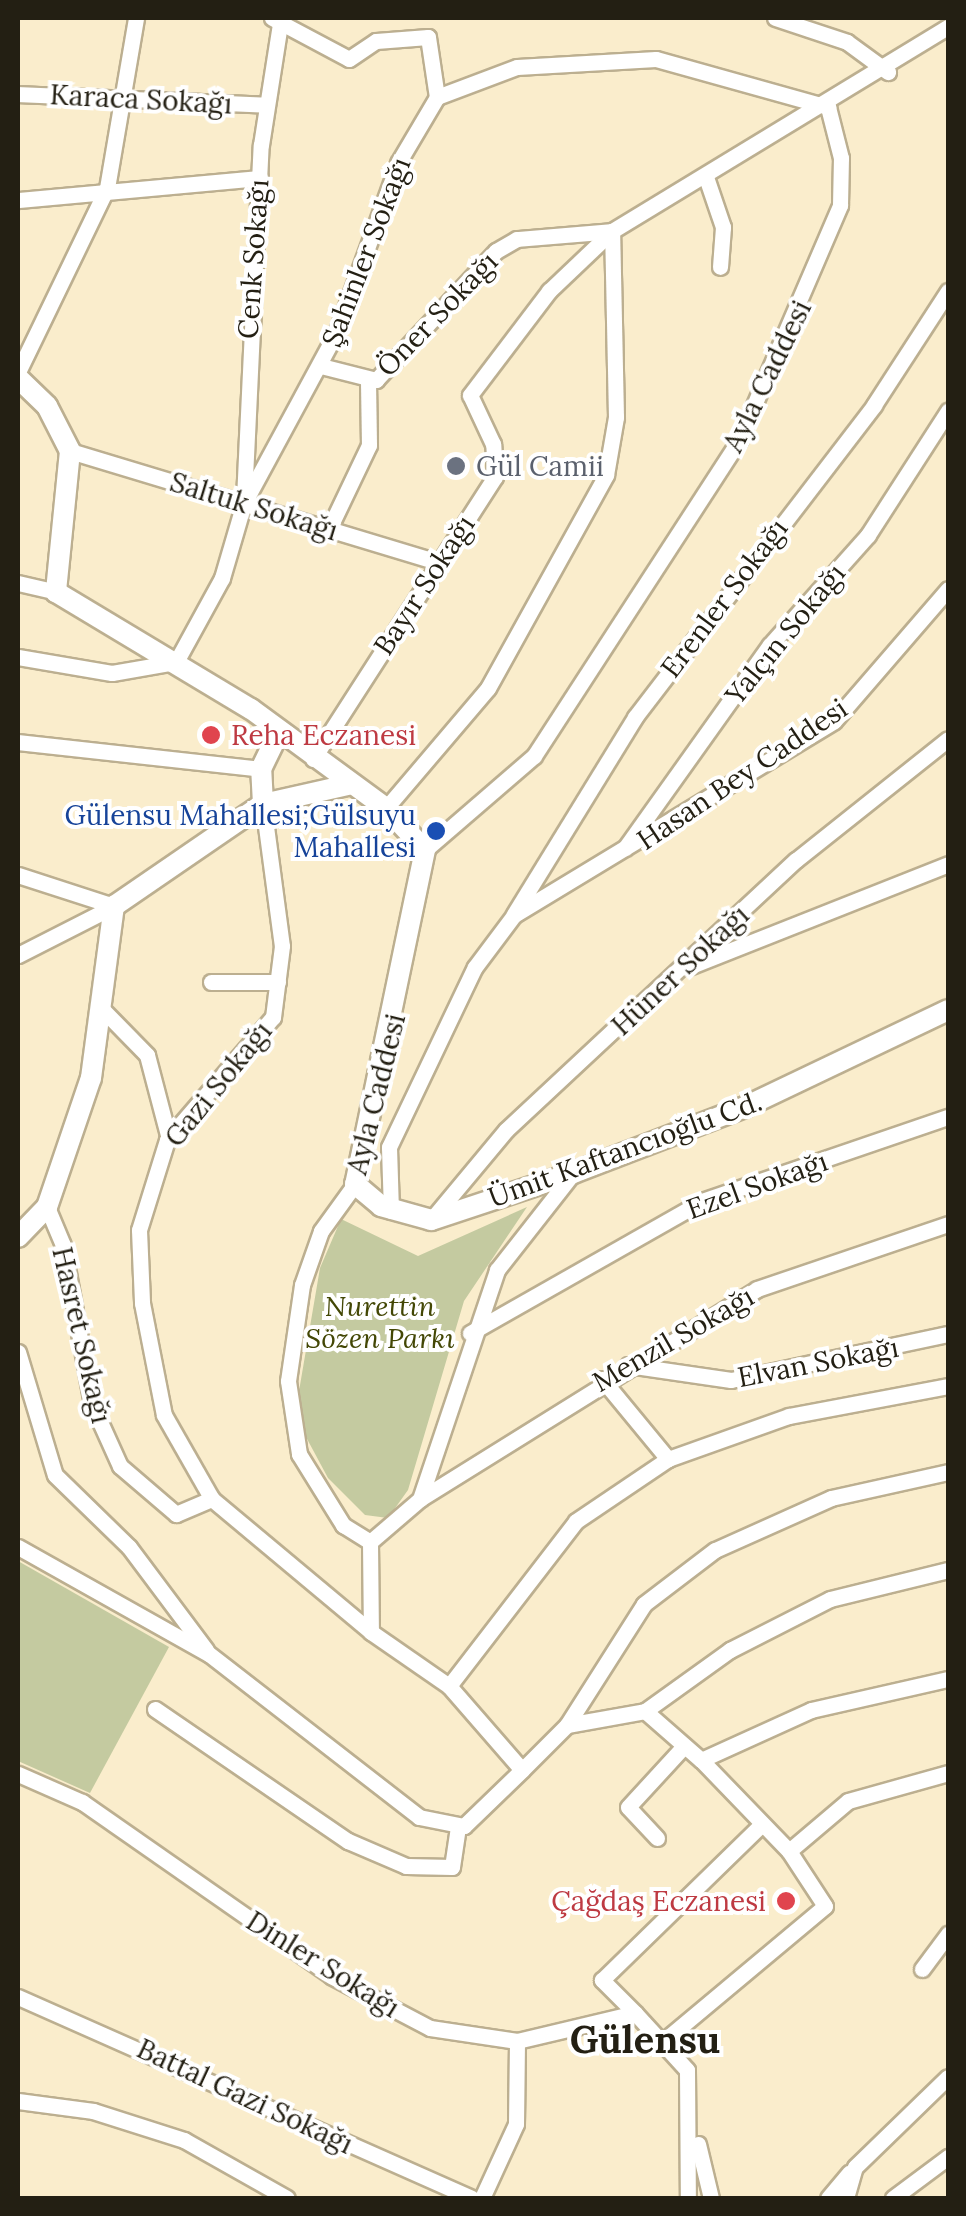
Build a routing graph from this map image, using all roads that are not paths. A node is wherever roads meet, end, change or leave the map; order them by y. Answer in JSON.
{"nodes":[{"id":1,"x":136,"y":18,"type":"edge"},
{"id":2,"x":775,"y":18,"type":"edge"},
{"id":3,"x":278,"y":19,"type":"edge"},
{"id":4,"x":948,"y":27,"type":"edge"},
{"id":5,"x":888,"y":72,"type":"junction"},
{"id":6,"x":18,"y":94,"type":"edge"},
{"id":7,"x":124,"y":97,"type":"junction"},
{"id":8,"x":437,"y":97,"type":"junction"},
{"id":9,"x":266,"y":105,"type":"junction"},
{"id":10,"x":828,"y":107,"type":"junction"},
{"id":11,"x":260,"y":178,"type":"junction"},
{"id":12,"x":706,"y":180,"type":"junction"},
{"id":13,"x":107,"y":188,"type":"junction"},
{"id":14,"x":18,"y":200,"type":"edge"},
{"id":15,"x":612,"y":231,"type":"junction"},
{"id":16,"x":720,"y":267,"type":"dead end"},
{"id":17,"x":948,"y":291,"type":"edge"},
{"id":18,"x":321,"y":366,"type":"junction"},
{"id":19,"x":18,"y":375,"type":"edge"},
{"id":20,"x":368,"y":381,"type":"junction"},
{"id":21,"x":948,"y":411,"type":"edge"},
{"id":22,"x":70,"y":451,"type":"junction"},
{"id":23,"x":244,"y":502,"type":"junction"},
{"id":24,"x":329,"y":529,"type":"junction"},
{"id":25,"x":438,"y":562,"type":"junction"},
{"id":26,"x":18,"y":583,"type":"edge"},
{"id":27,"x":56,"y":592,"type":"junction"},
{"id":28,"x":945,"y":595,"type":"edge"},
{"id":29,"x":18,"y":657,"type":"edge"},
{"id":30,"x":176,"y":662,"type":"junction"},
{"id":31,"x":280,"y":732,"type":"junction"},
{"id":32,"x":18,"y":742,"type":"edge"},
{"id":33,"x":946,"y":744,"type":"edge"},
{"id":34,"x":313,"y":759,"type":"junction"},
{"id":35,"x":260,"y":768,"type":"junction"},
{"id":36,"x":348,"y":786,"type":"junction"},
{"id":37,"x":263,"y":804,"type":"junction"},
{"id":38,"x":386,"y":808,"type":"junction"},
{"id":39,"x":425,"y":850,"type":"junction"},
{"id":40,"x":620,"y":855,"type":"junction"},
{"id":41,"x":948,"y":864,"type":"edge"},
{"id":42,"x":18,"y":875,"type":"edge"},
{"id":43,"x":114,"y":906,"type":"junction"},
{"id":44,"x":514,"y":915,"type":"junction"},
{"id":45,"x":18,"y":955,"type":"edge"},
{"id":46,"x":687,"y":967,"type":"junction"},
{"id":47,"x":210,"y":982,"type":"dead end"},
{"id":48,"x":278,"y":982,"type":"junction"},
{"id":49,"x":103,"y":1010,"type":"junction"},
{"id":50,"x":948,"y":1010,"type":"edge"},
{"id":51,"x":948,"y":1117,"type":"edge"},
{"id":52,"x":168,"y":1138,"type":"junction"},
{"id":53,"x":573,"y":1173,"type":"junction"},
{"id":54,"x":355,"y":1184,"type":"junction"},
{"id":55,"x":48,"y":1208,"type":"junction"},
{"id":56,"x":391,"y":1211,"type":"junction"},
{"id":57,"x":431,"y":1220,"type":"junction"},
{"id":58,"x":948,"y":1224,"type":"edge"},
{"id":59,"x":18,"y":1237,"type":"edge"},
{"id":60,"x":470,"y":1333,"type":"junction"},
{"id":61,"x":948,"y":1334,"type":"edge"},
{"id":62,"x":18,"y":1352,"type":"edge"},
{"id":63,"x":628,"y":1365,"type":"junction"},
{"id":64,"x":602,"y":1379,"type":"junction"},
{"id":65,"x":948,"y":1386,"type":"edge"},
{"id":66,"x":668,"y":1459,"type":"junction"},
{"id":67,"x":948,"y":1472,"type":"edge"},
{"id":68,"x":212,"y":1500,"type":"junction"},
{"id":69,"x":420,"y":1500,"type":"junction"},
{"id":70,"x":370,"y":1542,"type":"junction"},
{"id":71,"x":18,"y":1547,"type":"edge"},
{"id":72,"x":948,"y":1570,"type":"edge"},
{"id":73,"x":372,"y":1632,"type":"junction"},
{"id":74,"x":209,"y":1654,"type":"junction"},
{"id":75,"x":948,"y":1679,"type":"edge"},
{"id":76,"x":450,"y":1686,"type":"junction"},
{"id":77,"x":155,"y":1709,"type":"dead end"},
{"id":78,"x":645,"y":1710,"type":"junction"},
{"id":79,"x":567,"y":1725,"type":"junction"},
{"id":80,"x":684,"y":1746,"type":"junction"},
{"id":81,"x":700,"y":1760,"type":"junction"},
{"id":82,"x":522,"y":1770,"type":"junction"},
{"id":83,"x":948,"y":1773,"type":"edge"},
{"id":84,"x":18,"y":1774,"type":"edge"},
{"id":85,"x":759,"y":1827,"type":"junction"},
{"id":86,"x":458,"y":1828,"type":"junction"},
{"id":87,"x":657,"y":1838,"type":"dead end"},
{"id":88,"x":789,"y":1851,"type":"junction"},
{"id":89,"x":948,"y":1934,"type":"edge"},
{"id":90,"x":922,"y":1969,"type":"dead end"},
{"id":91,"x":18,"y":1997,"type":"edge"},
{"id":92,"x":635,"y":2013,"type":"junction"},
{"id":93,"x":666,"y":2039,"type":"junction"},
{"id":94,"x":518,"y":2040,"type":"junction"},
{"id":95,"x":948,"y":2077,"type":"edge"},
{"id":96,"x":18,"y":2102,"type":"edge"},
{"id":97,"x":694,"y":2125,"type":"junction"},
{"id":98,"x":948,"y":2157,"type":"edge"},
{"id":99,"x":855,"y":2166,"type":"junction"},
{"id":100,"x":287,"y":2198,"type":"edge"},
{"id":101,"x":470,"y":2198,"type":"edge"},
{"id":102,"x":482,"y":2198,"type":"edge"},
{"id":103,"x":688,"y":2198,"type":"edge"},
{"id":104,"x":711,"y":2198,"type":"edge"},
{"id":105,"x":828,"y":2198,"type":"edge"},
{"id":106,"x":846,"y":2198,"type":"edge"},
{"id":107,"x":893,"y":2198,"type":"edge"}],
"edges":[{"from":1,"to":7,"type":"street"},
{"from":2,"to":5,"type":"street"},
{"from":3,"to":8,"type":"street"},
{"from":3,"to":9,"type":"street","name":"Cenk Sokağı"},
{"from":4,"to":5,"type":"street"},
{"from":5,"to":10,"type":"street"},
{"from":6,"to":7,"type":"street","name":"Karaca Sokağı"},
{"from":7,"to":9,"type":"street","name":"Karaca Sokağı"},
{"from":7,"to":13,"type":"street"},
{"from":8,"to":10,"type":"street"},
{"from":8,"to":18,"type":"street","name":"Şahinler Sokağı"},
{"from":9,"to":11,"type":"street","name":"Cenk Sokağı"},
{"from":10,"to":12,"type":"street","name":"Bayır Sokağı"},
{"from":10,"to":39,"type":"street","name":"Ayla Caddesi"},
{"from":11,"to":13,"type":"street"},
{"from":11,"to":23,"type":"street","name":"Cenk Sokağı"},
{"from":12,"to":15,"type":"street","name":"Bayır Sokağı"},
{"from":12,"to":16,"type":"street"},
{"from":13,"to":14,"type":"street"},
{"from":13,"to":19,"type":"street"},
{"from":15,"to":20,"type":"street","name":"Öner Sokağı"},
{"from":15,"to":25,"type":"street","name":"Bayır Sokağı"},
{"from":15,"to":38,"type":"street"},
{"from":17,"to":44,"type":"street","name":"Erenler Sokağı"},
{"from":18,"to":20,"type":"street","name":"Öner Sokağı"},
{"from":18,"to":23,"type":"street","name":"Şahinler Sokağı"},
{"from":19,"to":22,"type":"street"},
{"from":20,"to":24,"type":"street"},
{"from":21,"to":40,"type":"street","name":"Yalçın Sokağı"},
{"from":22,"to":23,"type":"street","name":"Saltuk Sokağı"},
{"from":22,"to":27,"type":"street"},
{"from":23,"to":24,"type":"street","name":"Saltuk Sokağı"},
{"from":23,"to":30,"type":"street","name":"Şahinler Sokağı"},
{"from":24,"to":25,"type":"street","name":"Saltuk Sokağı"},
{"from":25,"to":34,"type":"street","name":"Bayır Sokağı"},
{"from":26,"to":27,"type":"street"},
{"from":27,"to":30,"type":"street"},
{"from":28,"to":40,"type":"street","name":"Hasan Bey Caddesi"},
{"from":29,"to":30,"type":"street"},
{"from":30,"to":31,"type":"street"},
{"from":31,"to":34,"type":"street"},
{"from":31,"to":35,"type":"street"},
{"from":32,"to":35,"type":"street"},
{"from":33,"to":46,"type":"street","name":"Hüner Sokağı"},
{"from":34,"to":36,"type":"street"},
{"from":35,"to":37,"type":"street"},
{"from":36,"to":37,"type":"street"},
{"from":36,"to":38,"type":"street"},
{"from":37,"to":43,"type":"street"},
{"from":37,"to":48,"type":"street","name":"Gazi Sokağı"},
{"from":38,"to":39,"type":"street"},
{"from":39,"to":54,"type":"street","name":"Ayla Caddesi"},
{"from":40,"to":44,"type":"street","name":"Erenler Sokağı"},
{"from":41,"to":46,"type":"street"},
{"from":42,"to":43,"type":"street"},
{"from":43,"to":45,"type":"street"},
{"from":43,"to":49,"type":"street"},
{"from":44,"to":56,"type":"street","name":"Erenler Sokağı"},
{"from":46,"to":57,"type":"street","name":"Hüner Sokağı"},
{"from":47,"to":48,"type":"street"},
{"from":48,"to":52,"type":"street","name":"Gazi Sokağı"},
{"from":49,"to":52,"type":"street"},
{"from":49,"to":55,"type":"street"},
{"from":50,"to":53,"type":"street","name":"Ümit Kaftancıoğlu Cd."},
{"from":51,"to":60,"type":"street","name":"Ezel Sokağı"},
{"from":52,"to":68,"type":"street","name":"Gazi Sokağı"},
{"from":53,"to":57,"type":"street","name":"Ümit Kaftancıoğlu Cd."},
{"from":53,"to":60,"type":"street"},
{"from":54,"to":56,"type":"street"},
{"from":54,"to":70,"type":"street","name":"Ayla Caddesi"},
{"from":55,"to":59,"type":"street"},
{"from":55,"to":68,"type":"street","name":"Hasret Sokağı"},
{"from":56,"to":57,"type":"street"},
{"from":58,"to":63,"type":"street","name":"Menzil Sokağı"},
{"from":60,"to":69,"type":"street"},
{"from":61,"to":63,"type":"street","name":"Elvan Sokağı"},
{"from":62,"to":74,"type":"street"},
{"from":63,"to":64,"type":"street","name":"Menzil Sokağı"},
{"from":64,"to":66,"type":"street"},
{"from":64,"to":69,"type":"street","name":"Menzil Sokağı"},
{"from":65,"to":66,"type":"street"},
{"from":66,"to":76,"type":"street"},
{"from":67,"to":79,"type":"street"},
{"from":68,"to":73,"type":"street","name":"Gazi Sokağı"},
{"from":69,"to":70,"type":"street","name":"Menzil Sokağı"},
{"from":70,"to":73,"type":"street"},
{"from":71,"to":74,"type":"street"},
{"from":72,"to":78,"type":"street"},
{"from":73,"to":76,"type":"street"},
{"from":74,"to":86,"type":"street"},
{"from":75,"to":81,"type":"street"},
{"from":76,"to":82,"type":"street"},
{"from":77,"to":86,"type":"street"},
{"from":78,"to":79,"type":"street"},
{"from":78,"to":80,"type":"street"},
{"from":79,"to":82,"type":"street"},
{"from":80,"to":81,"type":"street"},
{"from":80,"to":87,"type":"street"},
{"from":81,"to":85,"type":"street"},
{"from":82,"to":86,"type":"street"},
{"from":83,"to":88,"type":"street"},
{"from":84,"to":94,"type":"street","name":"Dinler Sokağı"},
{"from":85,"to":88,"type":"street"},
{"from":85,"to":92,"type":"street"},
{"from":88,"to":93,"type":"street"},
{"from":89,"to":90,"type":"street"},
{"from":91,"to":101,"type":"street","name":"Battal Gazi Sokağı"},
{"from":92,"to":93,"type":"street"},
{"from":92,"to":94,"type":"street","name":"Dinler Sokağı"},
{"from":93,"to":97,"type":"street"},
{"from":94,"to":102,"type":"street"},
{"from":95,"to":99,"type":"street"},
{"from":96,"to":100,"type":"street"},
{"from":97,"to":103,"type":"street"},
{"from":97,"to":104,"type":"street"},
{"from":98,"to":107,"type":"street"},
{"from":99,"to":105,"type":"street"},
{"from":99,"to":106,"type":"street"}]}
